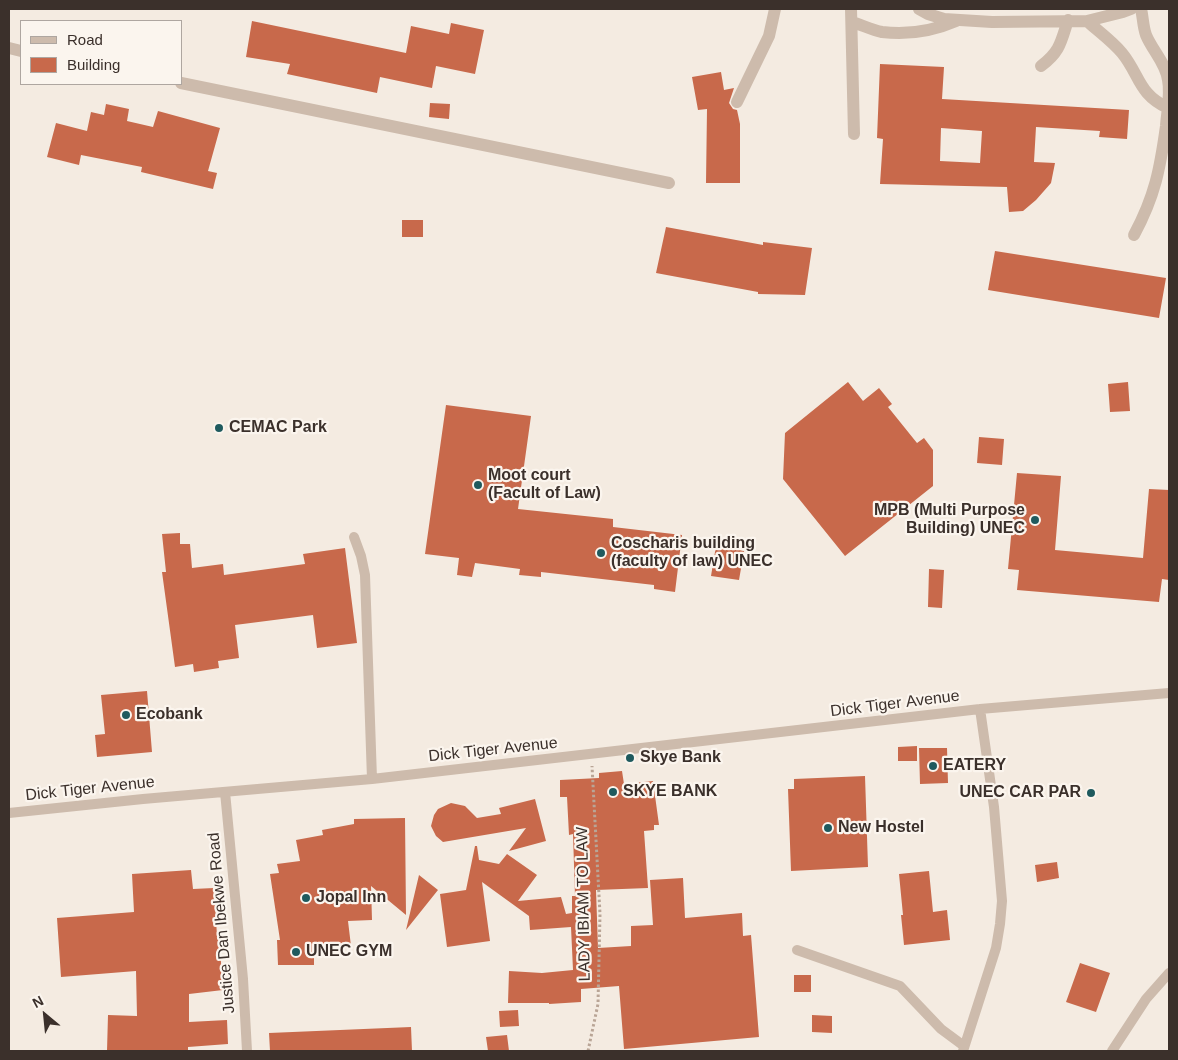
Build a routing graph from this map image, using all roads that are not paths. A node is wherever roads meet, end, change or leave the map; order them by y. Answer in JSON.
{"nodes":[{"id":1,"x":775,"y":9,"type":"edge"},
{"id":2,"x":918,"y":9,"type":"edge"},
{"id":3,"x":1130,"y":9,"type":"edge"},
{"id":4,"x":1141,"y":9,"type":"edge"},
{"id":5,"x":851,"y":15,"type":"edge"},
{"id":6,"x":957,"y":20,"type":"junction"},
{"id":7,"x":1068,"y":20,"type":"junction"},
{"id":8,"x":1087,"y":21,"type":"junction"},
{"id":9,"x":1040,"y":66,"type":"dead end"},
{"id":10,"x":182,"y":83,"type":"edge"},
{"id":11,"x":737,"y":102,"type":"dead end"},
{"id":12,"x":1168,"y":108,"type":"junction"},
{"id":13,"x":854,"y":134,"type":"dead end"},
{"id":14,"x":669,"y":183,"type":"dead end"},
{"id":15,"x":1134,"y":235,"type":"dead end"},
{"id":16,"x":354,"y":537,"type":"dead end"},
{"id":17,"x":1169,"y":692,"type":"edge"},
{"id":18,"x":980,"y":709,"type":"junction"},
{"id":19,"x":372,"y":779,"type":"junction"},
{"id":20,"x":225,"y":792,"type":"junction"},
{"id":21,"x":9,"y":813,"type":"edge"},
{"id":22,"x":797,"y":950,"type":"dead end"},
{"id":23,"x":1169,"y":973,"type":"edge"},
{"id":24,"x":964,"y":1049,"type":"edge"},
{"id":25,"x":247,"y":1051,"type":"edge"},
{"id":26,"x":1112,"y":1051,"type":"edge"}],
"edges":[{"from":1,"to":11,"type":"street"},
{"from":2,"to":6,"type":"street"},
{"from":3,"to":8,"type":"street"},
{"from":4,"to":12,"type":"street"},
{"from":5,"to":6,"type":"street"},
{"from":5,"to":13,"type":"street"},
{"from":6,"to":7,"type":"street"},
{"from":7,"to":8,"type":"street"},
{"from":7,"to":9,"type":"street"},
{"from":8,"to":12,"type":"street"},
{"from":10,"to":14,"type":"street"},
{"from":12,"to":15,"type":"street"},
{"from":16,"to":19,"type":"lane"},
{"from":17,"to":18,"type":"lane","name":"Dick Tiger Avenue"},
{"from":18,"to":19,"type":"lane","name":"Dick Tiger Avenue"},
{"from":18,"to":24,"type":"lane"},
{"from":19,"to":20,"type":"lane","name":"Dick Tiger Avenue"},
{"from":20,"to":21,"type":"lane","name":"Dick Tiger Avenue"},
{"from":20,"to":25,"type":"lane","name":"Justice Dan Ibekwe Road"},
{"from":22,"to":24,"type":"lane"},
{"from":23,"to":26,"type":"lane"}]}
